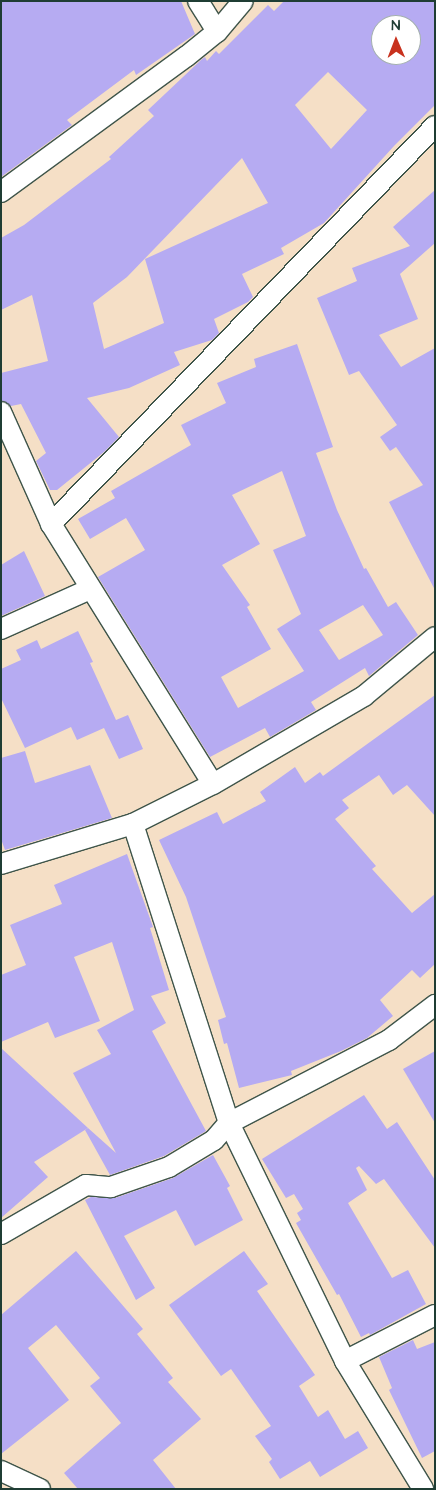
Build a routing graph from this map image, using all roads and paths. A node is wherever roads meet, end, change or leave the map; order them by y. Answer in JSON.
{"nodes":[{"id":1,"x":198,"y":1,"type":"edge"},
{"id":2,"x":243,"y":1,"type":"edge"},
{"id":3,"x":217,"y":32,"type":"junction"},
{"id":4,"x":435,"y":126,"type":"edge"},
{"id":5,"x":1,"y":192,"type":"edge"},
{"id":6,"x":1,"y":412,"type":"edge"},
{"id":7,"x":51,"y":524,"type":"junction"},
{"id":8,"x":90,"y":589,"type":"junction"},
{"id":9,"x":1,"y":630,"type":"edge"},
{"id":10,"x":435,"y":637,"type":"edge"},
{"id":11,"x":213,"y":784,"type":"junction"},
{"id":12,"x":133,"y":824,"type":"junction"},
{"id":13,"x":1,"y":864,"type":"edge"},
{"id":14,"x":435,"y":1005,"type":"edge"},
{"id":15,"x":229,"y":1123,"type":"junction"},
{"id":16,"x":1,"y":1234,"type":"edge"},
{"id":17,"x":435,"y":1315,"type":"edge"},
{"id":18,"x":345,"y":1361,"type":"junction"},
{"id":19,"x":5,"y":1478,"type":"edge"},
{"id":20,"x":40,"y":1489,"type":"edge"},
{"id":21,"x":423,"y":1489,"type":"edge"}],
"edges":[{"from":1,"to":3,"type":"street"},
{"from":2,"to":3,"type":"street"},
{"from":3,"to":5,"type":"street"},
{"from":4,"to":7,"type":"street"},
{"from":6,"to":7,"type":"street"},
{"from":7,"to":8,"type":"street"},
{"from":8,"to":9,"type":"street"},
{"from":8,"to":11,"type":"street"},
{"from":10,"to":11,"type":"street"},
{"from":11,"to":12,"type":"street"},
{"from":12,"to":13,"type":"street"},
{"from":12,"to":15,"type":"street"},
{"from":14,"to":15,"type":"street"},
{"from":15,"to":16,"type":"street"},
{"from":15,"to":18,"type":"street"},
{"from":17,"to":18,"type":"street"},
{"from":18,"to":21,"type":"street"},
{"from":19,"to":20,"type":"street"}]}
